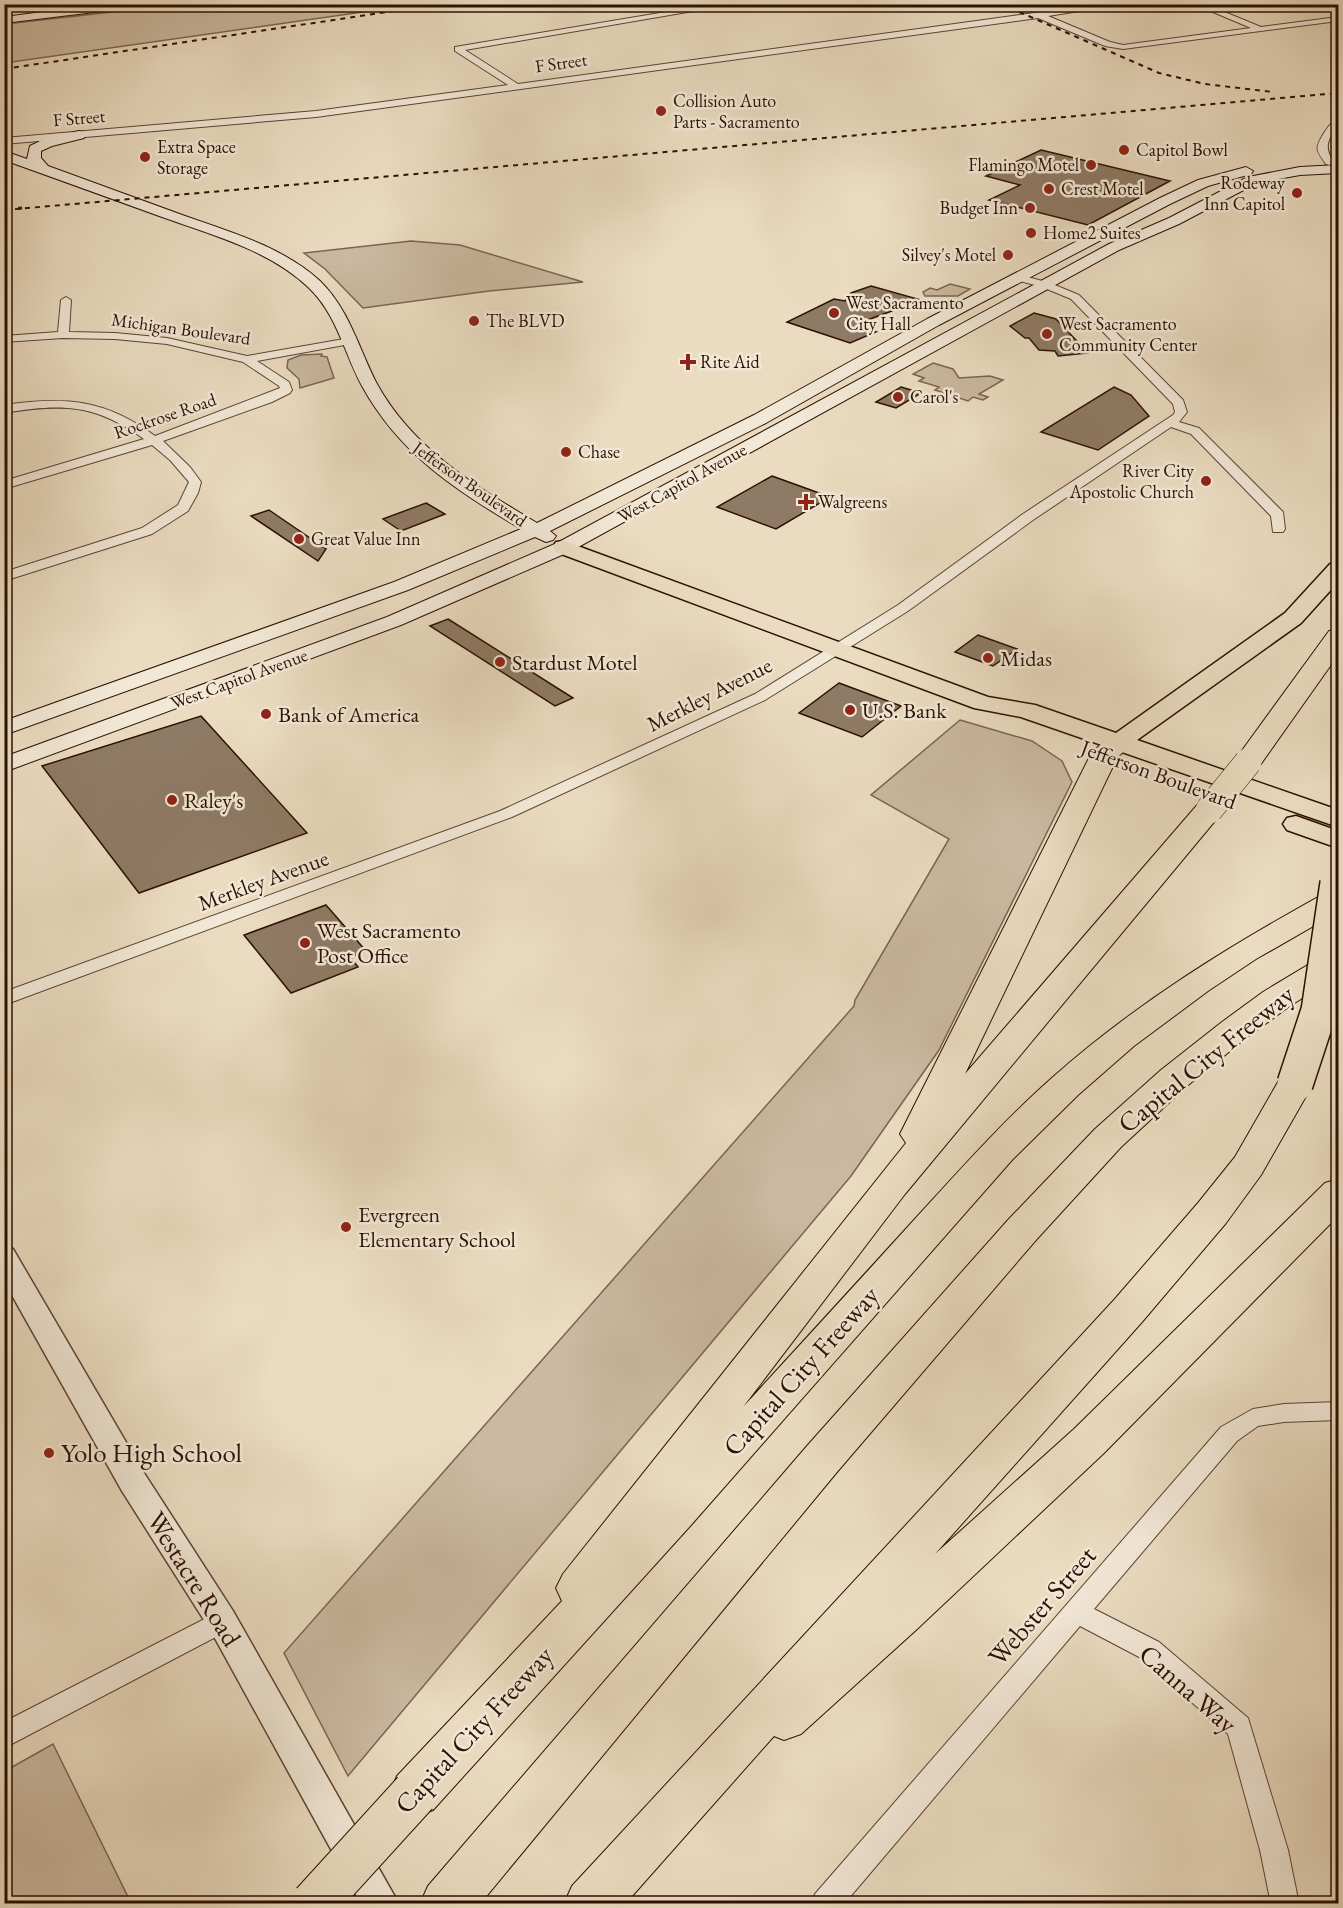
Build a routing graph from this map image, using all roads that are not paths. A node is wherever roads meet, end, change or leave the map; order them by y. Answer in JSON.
{"nodes":[{"id":1,"x":136,"y":4,"type":"edge"},
{"id":2,"x":731,"y":4,"type":"edge"},
{"id":3,"x":1120,"y":4,"type":"edge"},
{"id":4,"x":1197,"y":4,"type":"edge"},
{"id":5,"x":1039,"y":15,"type":"junction"},
{"id":6,"x":1338,"y":19,"type":"edge"},
{"id":7,"x":4,"y":20,"type":"edge"},
{"id":8,"x":1262,"y":30,"type":"junction"},
{"id":9,"x":515,"y":86,"type":"junction"},
{"id":10,"x":1338,"y":123,"type":"edge"},
{"id":11,"x":1335,"y":130,"type":"edge"},
{"id":12,"x":79,"y":135,"type":"junction"},
{"id":13,"x":4,"y":141,"type":"edge"},
{"id":14,"x":4,"y":156,"type":"edge"},
{"id":15,"x":1335,"y":165,"type":"edge"},
{"id":16,"x":43,"y":169,"type":"junction"},
{"id":17,"x":1020,"y":278,"type":"junction"},
{"id":18,"x":1046,"y":285,"type":"junction"},
{"id":19,"x":66,"y":300,"type":"dead end"},
{"id":20,"x":63,"y":334,"type":"junction"},
{"id":21,"x":4,"y":339,"type":"edge"},
{"id":22,"x":350,"y":341,"type":"junction"},
{"id":23,"x":247,"y":359,"type":"junction"},
{"id":24,"x":864,"y":361,"type":"junction"},
{"id":25,"x":866,"y":381,"type":"junction"},
{"id":26,"x":4,"y":409,"type":"edge"},
{"id":27,"x":776,"y":410,"type":"junction"},
{"id":28,"x":1172,"y":423,"type":"junction"},
{"id":29,"x":760,"y":440,"type":"junction"},
{"id":30,"x":152,"y":441,"type":"junction"},
{"id":31,"x":4,"y":484,"type":"edge"},
{"id":32,"x":536,"y":529,"type":"junction"},
{"id":33,"x":1278,"y":529,"type":"dead end"},
{"id":34,"x":564,"y":547,"type":"junction"},
{"id":35,"x":1338,"y":569,"type":"edge"},
{"id":36,"x":4,"y":577,"type":"edge"},
{"id":37,"x":1338,"y":637,"type":"edge"},
{"id":38,"x":835,"y":650,"type":"junction"},
{"id":39,"x":199,"y":660,"type":"junction"},
{"id":40,"x":228,"y":683,"type":"junction"},
{"id":41,"x":1189,"y":692,"type":"junction"},
{"id":42,"x":982,"y":703,"type":"junction"},
{"id":43,"x":1026,"y":710,"type":"junction"},
{"id":44,"x":4,"y":729,"type":"edge"},
{"id":45,"x":1112,"y":748,"type":"junction"},
{"id":46,"x":4,"y":765,"type":"edge"},
{"id":47,"x":1338,"y":819,"type":"edge"},
{"id":48,"x":1338,"y":840,"type":"edge"},
{"id":49,"x":1338,"y":882,"type":"edge"},
{"id":50,"x":1338,"y":899,"type":"edge"},
{"id":51,"x":1338,"y":961,"type":"edge"},
{"id":52,"x":4,"y":999,"type":"edge"},
{"id":53,"x":892,"y":1184,"type":"junction"},
{"id":54,"x":1338,"y":1193,"type":"edge"},
{"id":55,"x":4,"y":1256,"type":"edge"},
{"id":56,"x":1338,"y":1411,"type":"edge"},
{"id":57,"x":1076,"y":1612,"type":"junction"},
{"id":58,"x":222,"y":1621,"type":"junction"},
{"id":59,"x":4,"y":1736,"type":"edge"},
{"id":60,"x":415,"y":1793,"type":"junction"},
{"id":61,"x":668,"y":1820,"type":"junction"},
{"id":62,"x":457,"y":1890,"type":"edge"},
{"id":63,"x":314,"y":1904,"type":"edge"},
{"id":64,"x":381,"y":1904,"type":"edge"},
{"id":65,"x":590,"y":1904,"type":"edge"},
{"id":66,"x":825,"y":1904,"type":"edge"},
{"id":67,"x":1286,"y":1904,"type":"edge"}],
"edges":[{"from":1,"to":7,"type":"main road"},
{"from":2,"to":9,"type":"street"},
{"from":3,"to":5,"type":"street","name":"F Street"},
{"from":4,"to":8,"type":"street"},
{"from":5,"to":8,"type":"street"},
{"from":5,"to":9,"type":"street","name":"F Street"},
{"from":6,"to":8,"type":"street"},
{"from":9,"to":12,"type":"street","name":"F Street"},
{"from":10,"to":11,"type":"street"},
{"from":11,"to":15,"type":"street"},
{"from":12,"to":13,"type":"street","name":"F Street"},
{"from":12,"to":16,"type":"main road"},
{"from":14,"to":16,"type":"main road","name":"Jefferson Boulevard"},
{"from":15,"to":17,"type":"main road","name":"West Capitol Avenue"},
{"from":15,"to":18,"type":"main road","name":"West Capitol Avenue"},
{"from":16,"to":22,"type":"main road","name":"Jefferson Boulevard"},
{"from":17,"to":18,"type":"street"},
{"from":17,"to":24,"type":"main road","name":"West Capitol Avenue"},
{"from":18,"to":25,"type":"main road","name":"West Capitol Avenue"},
{"from":18,"to":28,"type":"street"},
{"from":19,"to":20,"type":"street"},
{"from":20,"to":21,"type":"street","name":"Michigan Boulevard"},
{"from":20,"to":23,"type":"street","name":"Michigan Boulevard"},
{"from":22,"to":23,"type":"street","name":"Michigan Boulevard"},
{"from":22,"to":32,"type":"main road","name":"Jefferson Boulevard"},
{"from":23,"to":30,"type":"street","name":"Rockrose Road"},
{"from":24,"to":25,"type":"main road"},
{"from":24,"to":27,"type":"main road","name":"West Capitol Avenue"},
{"from":25,"to":29,"type":"main road","name":"West Capitol Avenue"},
{"from":26,"to":30,"type":"street"},
{"from":27,"to":29,"type":"main road"},
{"from":27,"to":32,"type":"main road","name":"West Capitol Avenue"},
{"from":28,"to":33,"type":"street"},
{"from":28,"to":38,"type":"street","name":"Merkley Avenue"},
{"from":29,"to":34,"type":"main road","name":"West Capitol Avenue"},
{"from":30,"to":31,"type":"street","name":"Rockrose Road"},
{"from":30,"to":36,"type":"street"},
{"from":32,"to":34,"type":"main road","name":"Jefferson Boulevard"},
{"from":32,"to":39,"type":"main road","name":"West Capitol Avenue"},
{"from":34,"to":38,"type":"main road","name":"Jefferson Boulevard"},
{"from":34,"to":40,"type":"main road","name":"West Capitol Avenue"},
{"from":35,"to":41,"type":"main road"},
{"from":37,"to":53,"type":"highway","bridge":true},
{"from":38,"to":42,"type":"main road","name":"Jefferson Boulevard"},
{"from":38,"to":52,"type":"street","name":"Merkley Avenue"},
{"from":39,"to":40,"type":"main road"},
{"from":39,"to":44,"type":"main road","name":"West Capitol Avenue"},
{"from":40,"to":46,"type":"main road","name":"West Capitol Avenue"},
{"from":41,"to":43,"type":"main road"},
{"from":41,"to":45,"type":"main road"},
{"from":42,"to":43,"type":"main road","name":"Jefferson Boulevard"},
{"from":42,"to":45,"type":"main road","name":"Jefferson Boulevard"},
{"from":43,"to":45,"type":"main road","name":"Jefferson Boulevard"},
{"from":45,"to":47,"type":"main road","name":"Jefferson Boulevard"},
{"from":45,"to":48,"type":"main road","name":"Jefferson Boulevard"},
{"from":45,"to":53,"type":"highway"},
{"from":49,"to":61,"type":"highway","bridge":true},
{"from":50,"to":60,"type":"highway","name":"Capital City Freeway"},
{"from":51,"to":62,"type":"highway","name":"Capital City Freeway"},
{"from":53,"to":60,"type":"highway"},
{"from":54,"to":61,"type":"highway"},
{"from":55,"to":58,"type":"street","name":"Westacre Road"},
{"from":56,"to":57,"type":"street","name":"Webster Street"},
{"from":57,"to":66,"type":"street","name":"Webster Street"},
{"from":57,"to":67,"type":"street","name":"Canna Way"},
{"from":58,"to":59,"type":"street"},
{"from":58,"to":64,"type":"street","name":"Westacre Road"},
{"from":60,"to":63,"type":"highway","name":"Capital City Freeway","bridge":true},
{"from":61,"to":65,"type":"highway"}]}
